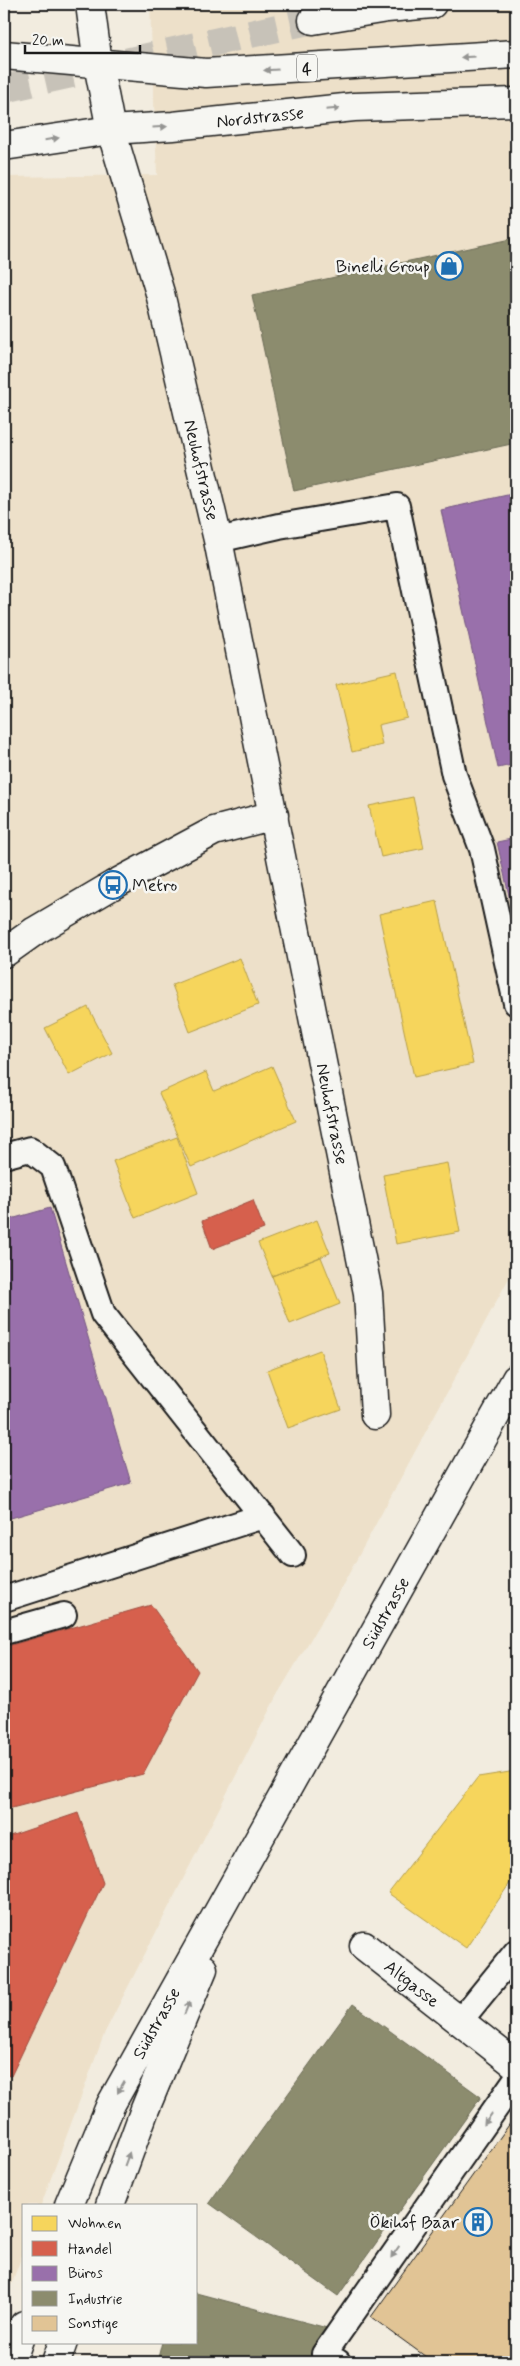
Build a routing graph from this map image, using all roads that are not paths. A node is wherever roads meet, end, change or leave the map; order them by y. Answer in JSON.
{"nodes":[{"id":1,"x":90,"y":4,"type":"edge"},
{"id":2,"x":432,"y":4,"type":"edge"},
{"id":3,"x":312,"y":20,"type":"tunnel mouth"},
{"id":4,"x":516,"y":54,"type":"edge"},
{"id":5,"x":4,"y":55,"type":"edge"},
{"id":6,"x":98,"y":64,"type":"junction"},
{"id":7,"x":516,"y":102,"type":"edge"},
{"id":8,"x":111,"y":130,"type":"junction"},
{"id":9,"x":4,"y":146,"type":"edge"},
{"id":10,"x":218,"y":540,"type":"junction"},
{"id":11,"x":274,"y":816,"type":"junction"},
{"id":12,"x":4,"y":953,"type":"edge"},
{"id":13,"x":516,"y":1003,"type":"edge"},
{"id":14,"x":4,"y":1156,"type":"edge"},
{"id":15,"x":516,"y":1379,"type":"edge"},
{"id":16,"x":376,"y":1414,"type":"dead end"},
{"id":17,"x":263,"y":1516,"type":"junction"},
{"id":18,"x":293,"y":1555,"type":"dead end"},
{"id":19,"x":4,"y":1599,"type":"edge"},
{"id":20,"x":64,"y":1615,"type":"dead end"},
{"id":21,"x":4,"y":1632,"type":"edge"},
{"id":22,"x":254,"y":1845,"type":"junction"},
{"id":23,"x":364,"y":1946,"type":"dead end"},
{"id":24,"x":516,"y":1952,"type":"edge"},
{"id":25,"x":460,"y":2021,"type":"junction"},
{"id":26,"x":516,"y":2065,"type":"edge"},
{"id":27,"x":516,"y":2079,"type":"edge"},
{"id":28,"x":68,"y":2204,"type":"edge"},
{"id":29,"x":110,"y":2204,"type":"edge"},
{"id":30,"x":22,"y":2331,"type":"edge"},
{"id":31,"x":62,"y":2344,"type":"edge"},
{"id":32,"x":11,"y":2362,"type":"edge"},
{"id":33,"x":56,"y":2362,"type":"edge"},
{"id":34,"x":338,"y":2362,"type":"edge"}],
"edges":[{"from":1,"to":6,"type":"main road","name":"Neuhofstrasse"},
{"from":2,"to":3,"type":"main road"},
{"from":4,"to":6,"type":"main road","number":"4","one_way":true},
{"from":5,"to":6,"type":"main road","number":"4"},
{"from":6,"to":8,"type":"main road","name":"Neuhofstrasse"},
{"from":8,"to":7,"type":"main road","name":"Nordstrasse","one_way":true},
{"from":9,"to":8,"type":"main road","name":"Nordstrasse","one_way":true},
{"from":8,"to":10,"type":"main road","name":"Neuhofstrasse"},
{"from":10,"to":11,"type":"main road","name":"Neuhofstrasse"},
{"from":10,"to":13,"type":"lane"},
{"from":11,"to":12,"type":"main road"},
{"from":11,"to":16,"type":"main road","name":"Neuhofstrasse"},
{"from":14,"to":17,"type":"lane"},
{"from":15,"to":22,"type":"main road","name":"Südstrasse"},
{"from":17,"to":18,"type":"lane"},
{"from":17,"to":19,"type":"lane"},
{"from":20,"to":21,"type":"lane"},
{"from":22,"to":28,"type":"main road","name":"Südstrasse","one_way":true},
{"from":29,"to":22,"type":"main road","name":"Südstrasse","one_way":true},
{"from":23,"to":25,"type":"main road","name":"Altgasse"},
{"from":24,"to":25,"type":"lane"},
{"from":25,"to":26,"type":"main road","name":"Altgasse"},
{"from":27,"to":34,"type":"lane","one_way":true},
{"from":30,"to":32,"type":"main road"},
{"from":31,"to":33,"type":"main road"}]}
